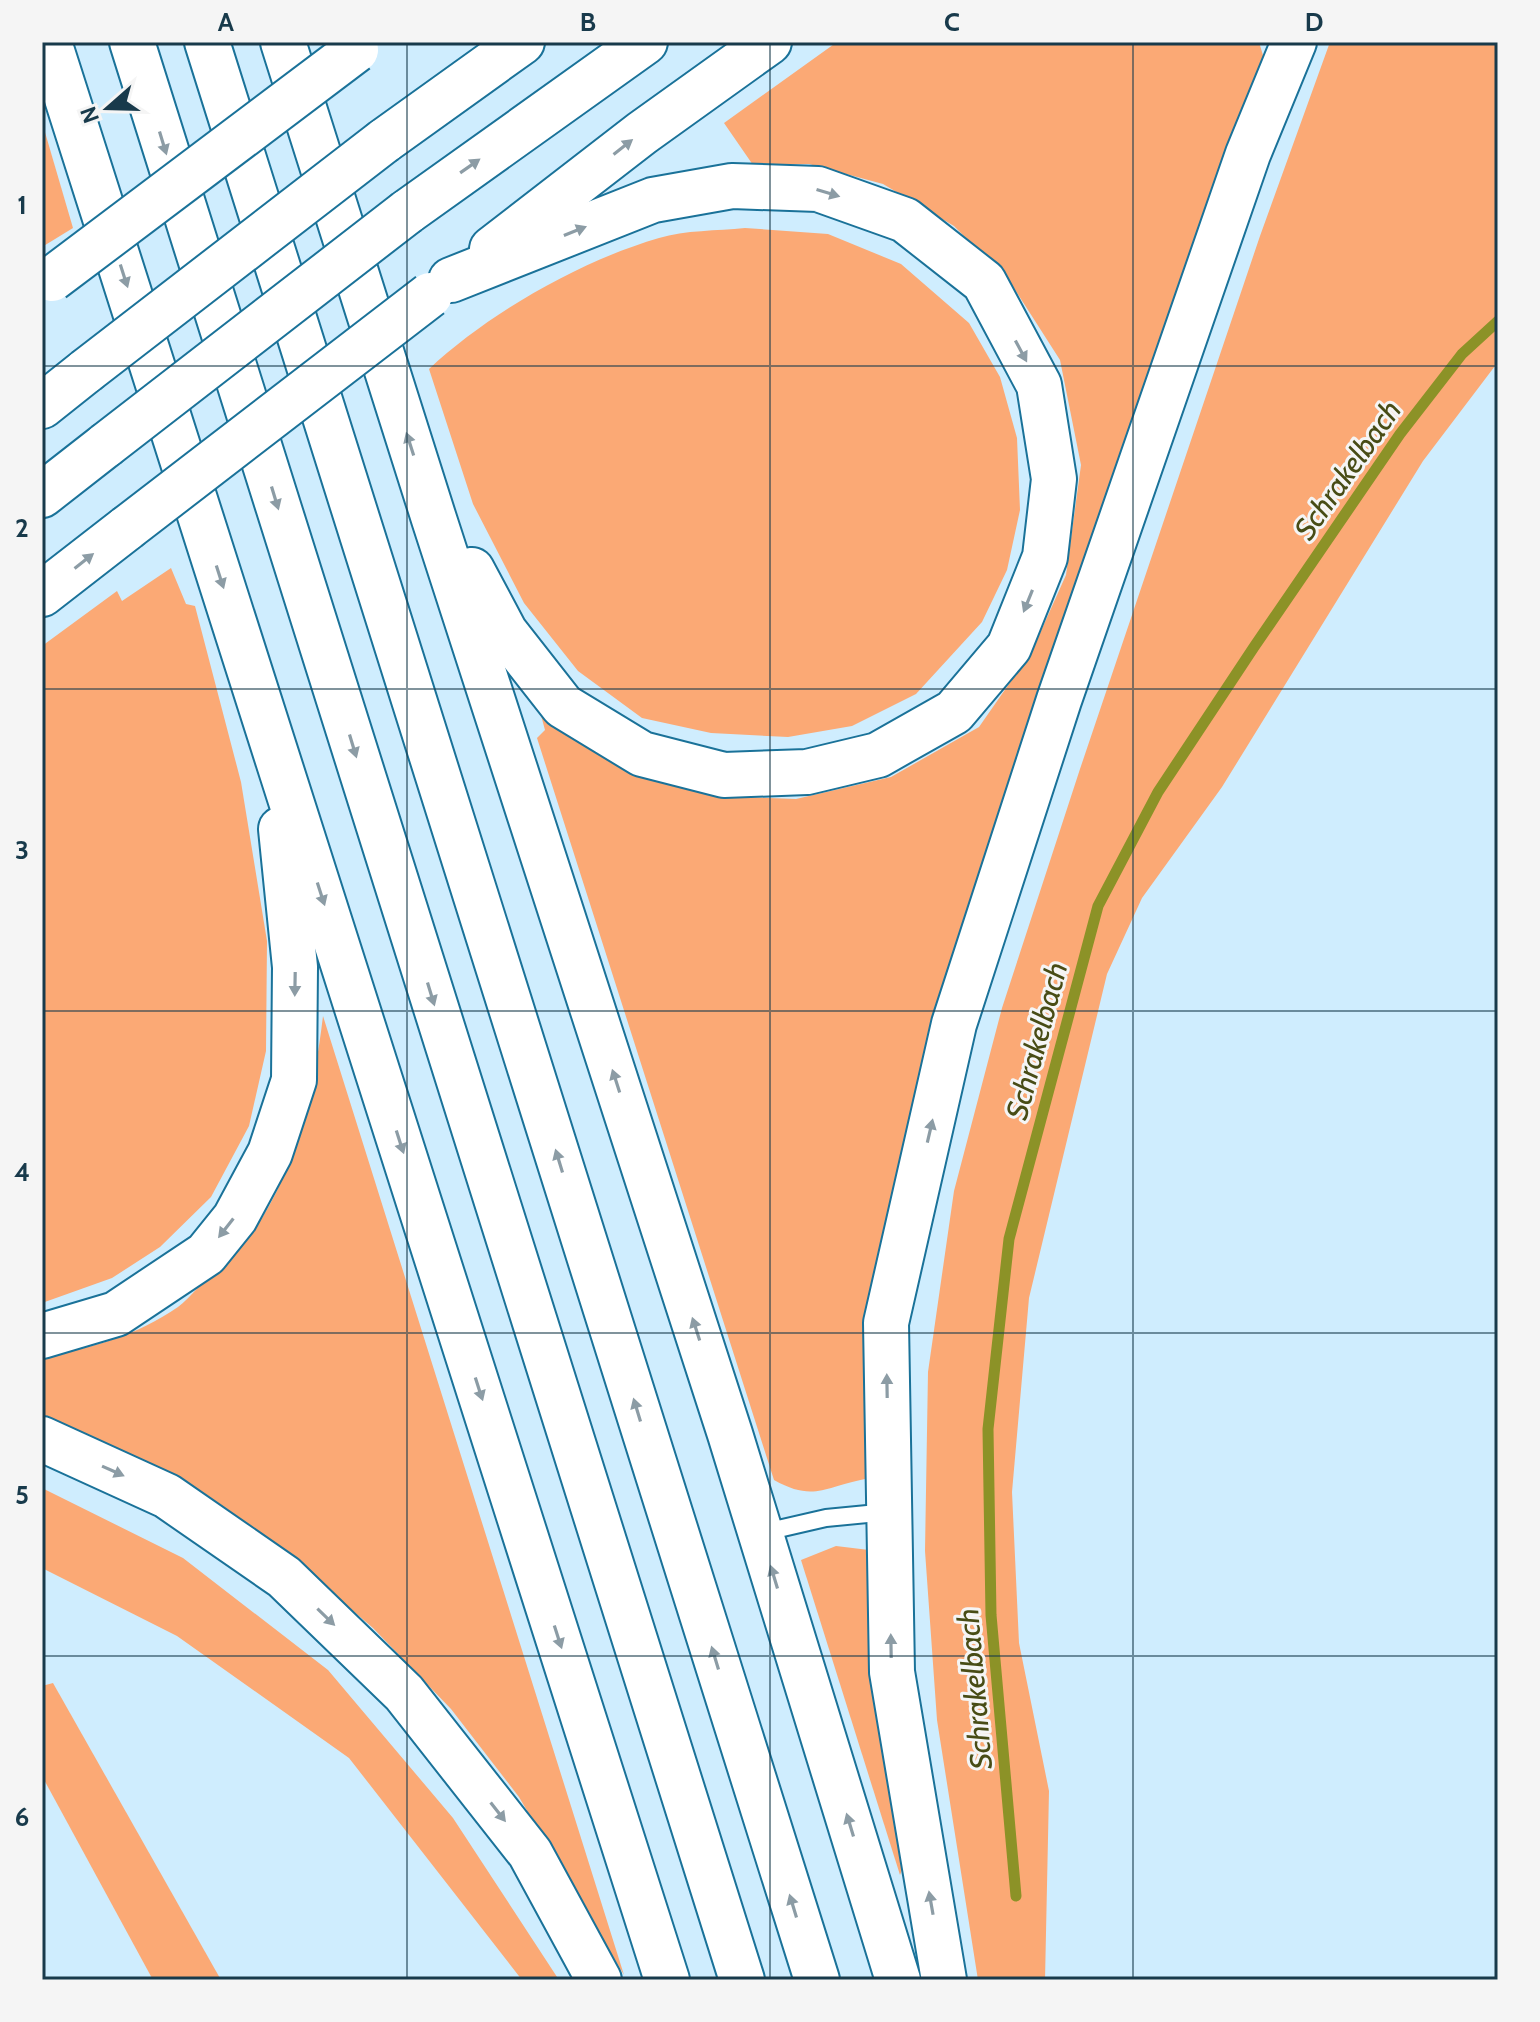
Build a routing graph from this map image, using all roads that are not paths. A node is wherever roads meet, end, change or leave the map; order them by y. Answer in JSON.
{"nodes":[{"id":1,"x":49,"y":42,"type":"edge"},
{"id":2,"x":132,"y":42,"type":"edge"},
{"id":3,"x":207,"y":42,"type":"edge"},
{"id":4,"x":283,"y":42,"type":"edge"},
{"id":5,"x":522,"y":42,"type":"edge"},
{"id":6,"x":645,"y":42,"type":"edge"},
{"id":7,"x":769,"y":42,"type":"edge"},
{"id":8,"x":362,"y":46,"type":"edge"},
{"id":9,"x":1285,"y":50,"type":"edge"},
{"id":10,"x":45,"y":283,"type":"edge"},
{"id":11,"x":441,"y":288,"type":"junction"},
{"id":12,"x":42,"y":406,"type":"edge"},
{"id":13,"x":42,"y":495,"type":"edge"},
{"id":14,"x":434,"y":519,"type":"junction"},
{"id":15,"x":42,"y":594,"type":"edge"},
{"id":16,"x":272,"y":739,"type":"junction"},
{"id":17,"x":42,"y":1336,"type":"edge"},
{"id":18,"x":42,"y":1439,"type":"edge"},
{"id":19,"x":889,"y":1512,"type":"junction"},
{"id":20,"x":760,"y":1533,"type":"junction"},
{"id":21,"x":599,"y":1980,"type":"edge"},
{"id":22,"x":667,"y":1980,"type":"edge"},
{"id":23,"x":742,"y":1980,"type":"edge"},
{"id":24,"x":817,"y":1980,"type":"edge"},
{"id":25,"x":898,"y":1980,"type":"edge"},
{"id":26,"x":944,"y":1980,"type":"edge"}],
"edges":[{"from":1,"to":16,"type":"highway","one_way":true},
{"from":2,"to":23,"type":"highway","one_way":true},
{"from":24,"to":3,"type":"highway","one_way":true},
{"from":14,"to":4,"type":"highway","one_way":true},
{"from":5,"to":12,"type":"highway","bridge":true},
{"from":13,"to":6,"type":"highway","one_way":true,"bridge":true},
{"from":11,"to":7,"type":"highway","one_way":true},
{"from":8,"to":10,"type":"highway","bridge":true},
{"from":19,"to":9,"type":"highway","one_way":true},
{"from":11,"to":14,"type":"highway","one_way":true},
{"from":15,"to":11,"type":"highway","one_way":true,"bridge":true},
{"from":20,"to":14,"type":"highway","one_way":true},
{"from":16,"to":17,"type":"highway","one_way":true},
{"from":16,"to":22,"type":"highway","one_way":true},
{"from":18,"to":21,"type":"highway","one_way":true},
{"from":19,"to":20,"type":"lane"},
{"from":26,"to":19,"type":"highway","one_way":true},
{"from":25,"to":20,"type":"highway","one_way":true}]}
